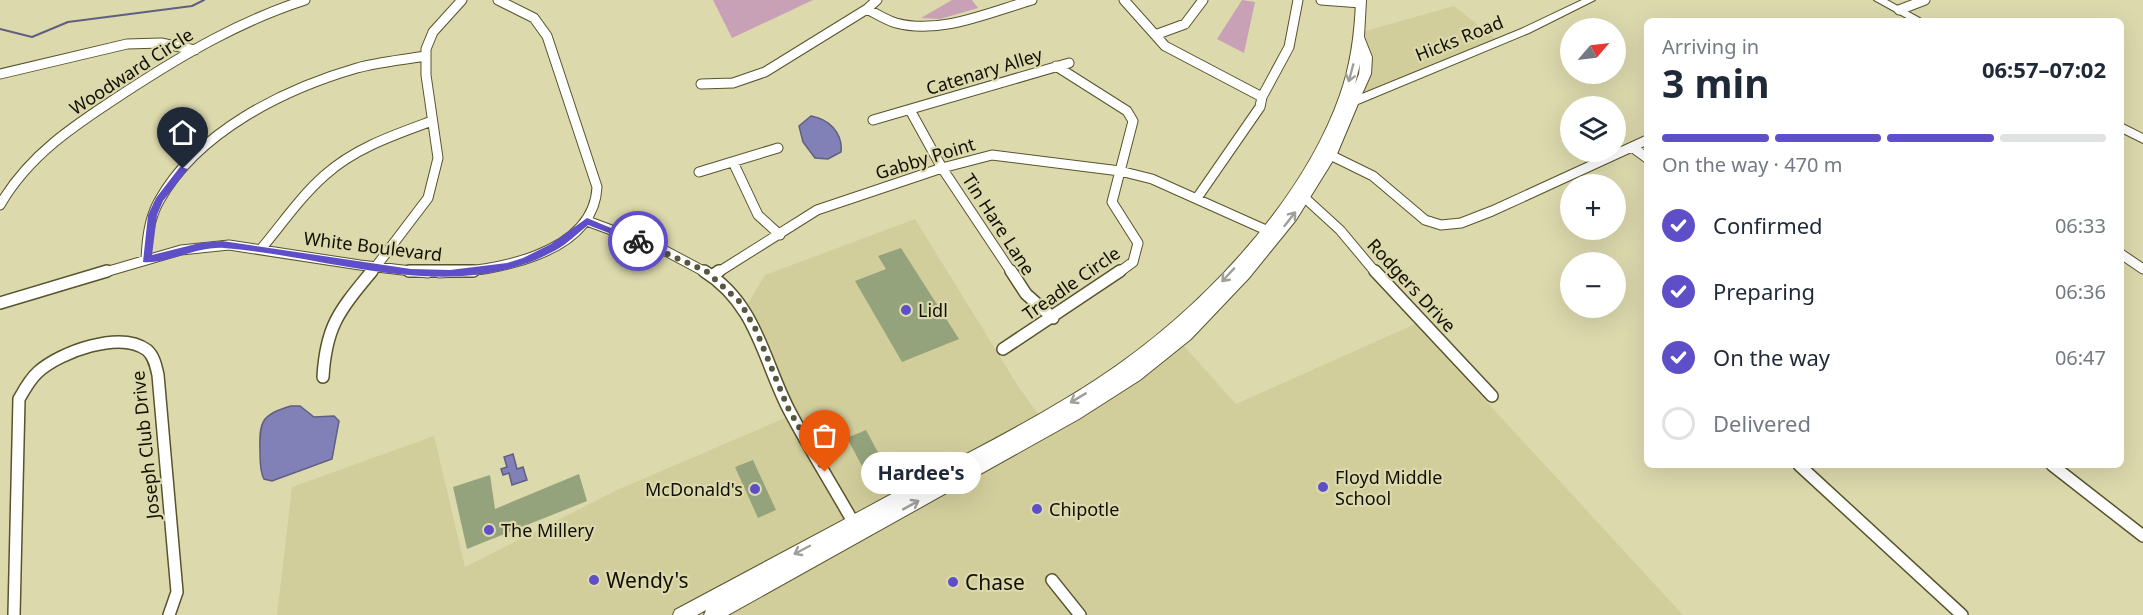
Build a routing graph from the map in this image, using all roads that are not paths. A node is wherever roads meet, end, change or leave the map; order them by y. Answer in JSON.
{"nodes":[{"id":1,"x":305,"y":0,"type":"edge"},
{"id":2,"x":462,"y":0,"type":"edge"},
{"id":3,"x":498,"y":0,"type":"edge"},
{"id":4,"x":877,"y":0,"type":"edge"},
{"id":5,"x":1032,"y":0,"type":"edge"},
{"id":6,"x":1125,"y":0,"type":"edge"},
{"id":7,"x":1203,"y":0,"type":"edge"},
{"id":8,"x":1299,"y":0,"type":"edge"},
{"id":9,"x":1322,"y":0,"type":"edge"},
{"id":10,"x":1590,"y":0,"type":"edge"},
{"id":11,"x":1879,"y":0,"type":"edge"},
{"id":12,"x":1925,"y":0,"type":"edge"},
{"id":13,"x":1361,"y":2,"type":"edge"},
{"id":14,"x":867,"y":9,"type":"junction"},
{"id":15,"x":1899,"y":10,"type":"junction"},
{"id":16,"x":1914,"y":18,"type":"edge"},
{"id":17,"x":1155,"y":35,"type":"junction"},
{"id":18,"x":1360,"y":39,"type":"junction"},
{"id":19,"x":195,"y":50,"type":"junction"},
{"id":20,"x":425,"y":56,"type":"junction"},
{"id":21,"x":1069,"y":63,"type":"dead end"},
{"id":22,"x":1056,"y":66,"type":"junction"},
{"id":23,"x":0,"y":74,"type":"edge"},
{"id":24,"x":1365,"y":74,"type":"junction"},
{"id":25,"x":1409,"y":78,"type":"junction"},
{"id":26,"x":701,"y":84,"type":"dead end"},
{"id":27,"x":1384,"y":89,"type":"junction"},
{"id":28,"x":1262,"y":97,"type":"junction"},
{"id":29,"x":1355,"y":100,"type":"junction"},
{"id":30,"x":1342,"y":106,"type":"junction"},
{"id":31,"x":910,"y":110,"type":"junction"},
{"id":32,"x":873,"y":120,"type":"dead end"},
{"id":33,"x":432,"y":121,"type":"junction"},
{"id":34,"x":2124,"y":129,"type":"edge"},
{"id":35,"x":1342,"y":131,"type":"junction"},
{"id":36,"x":2143,"y":139,"type":"edge"},
{"id":37,"x":1644,"y":141,"type":"edge"},
{"id":38,"x":1632,"y":147,"type":"junction"},
{"id":39,"x":778,"y":148,"type":"dead end"},
{"id":40,"x":1325,"y":152,"type":"junction"},
{"id":41,"x":1644,"y":156,"type":"edge"},
{"id":42,"x":733,"y":162,"type":"junction"},
{"id":43,"x":942,"y":168,"type":"junction"},
{"id":44,"x":1120,"y":171,"type":"junction"},
{"id":45,"x":699,"y":172,"type":"dead end"},
{"id":46,"x":1197,"y":198,"type":"junction"},
{"id":47,"x":1305,"y":198,"type":"junction"},
{"id":48,"x":0,"y":205,"type":"edge"},
{"id":49,"x":587,"y":221,"type":"junction"},
{"id":50,"x":1266,"y":230,"type":"junction"},
{"id":51,"x":780,"y":235,"type":"junction"},
{"id":52,"x":261,"y":249,"type":"junction"},
{"id":53,"x":2124,"y":257,"type":"edge"},
{"id":54,"x":146,"y":259,"type":"junction"},
{"id":55,"x":376,"y":268,"type":"junction"},
{"id":56,"x":2143,"y":269,"type":"edge"},
{"id":57,"x":712,"y":276,"type":"junction"},
{"id":58,"x":0,"y":303,"type":"edge"},
{"id":59,"x":1053,"y":318,"type":"junction"},
{"id":60,"x":1003,"y":349,"type":"dead end"},
{"id":61,"x":323,"y":377,"type":"dead end"},
{"id":62,"x":1492,"y":396,"type":"dead end"},
{"id":63,"x":1802,"y":468,"type":"edge"},
{"id":64,"x":2056,"y":468,"type":"edge"},
{"id":65,"x":856,"y":528,"type":"junction"},
{"id":66,"x":2141,"y":531,"type":"edge"},
{"id":67,"x":1052,"y":580,"type":"dead end"},
{"id":68,"x":14,"y":615,"type":"edge"},
{"id":69,"x":169,"y":615,"type":"edge"},
{"id":70,"x":681,"y":615,"type":"edge"},
{"id":71,"x":712,"y":615,"type":"edge"},
{"id":72,"x":1080,"y":615,"type":"edge"},
{"id":73,"x":1962,"y":615,"type":"edge"}],
"edges":[{"from":1,"to":19,"type":"street","name":"Woodward Circle"},
{"from":2,"to":20,"type":"street"},
{"from":3,"to":49,"type":"street"},
{"from":4,"to":14,"type":"street"},
{"from":5,"to":14,"type":"street"},
{"from":6,"to":17,"type":"street"},
{"from":7,"to":17,"type":"street"},
{"from":8,"to":28,"type":"street"},
{"from":9,"to":13,"type":"street"},
{"from":10,"to":25,"type":"main road","name":"Hicks Road"},
{"from":11,"to":15,"type":"main road"},
{"from":12,"to":15,"type":"street"},
{"from":13,"to":18,"type":"main road"},
{"from":14,"to":26,"type":"street"},
{"from":15,"to":16,"type":"main road"},
{"from":17,"to":28,"type":"street"},
{"from":18,"to":24,"type":"main road"},
{"from":18,"to":30,"type":"main road","one_way":true},
{"from":19,"to":23,"type":"street"},
{"from":19,"to":48,"type":"street","name":"Woodward Circle"},
{"from":20,"to":33,"type":"street"},
{"from":20,"to":54,"type":"street"},
{"from":21,"to":22,"type":"street","name":"Catenary Alley"},
{"from":22,"to":31,"type":"street","name":"Catenary Alley"},
{"from":22,"to":44,"type":"street","name":"Treadle Circle"},
{"from":24,"to":25,"type":"main road"},
{"from":24,"to":29,"type":"main road"},
{"from":25,"to":27,"type":"main road","name":"Hicks Road"},
{"from":27,"to":29,"type":"main road","name":"Hicks Road"},
{"from":27,"to":35,"type":"main road"},
{"from":28,"to":46,"type":"street"},
{"from":29,"to":30,"type":"main road","name":"Hicks Road"},
{"from":29,"to":35,"type":"main road"},
{"from":30,"to":40,"type":"main road"},
{"from":31,"to":32,"type":"street","name":"Catenary Alley"},
{"from":31,"to":43,"type":"street","name":"Tin Hare Lane"},
{"from":33,"to":52,"type":"street"},
{"from":33,"to":55,"type":"street"},
{"from":34,"to":36,"type":"main road"},
{"from":35,"to":40,"type":"main road"},
{"from":37,"to":38,"type":"street"},
{"from":38,"to":40,"type":"street"},
{"from":38,"to":41,"type":"street"},
{"from":39,"to":42,"type":"street"},
{"from":40,"to":47,"type":"main road"},
{"from":40,"to":50,"type":"main road"},
{"from":42,"to":45,"type":"street"},
{"from":42,"to":51,"type":"street"},
{"from":43,"to":44,"type":"street","name":"Gabby Point"},
{"from":43,"to":51,"type":"street","name":"Gabby Point"},
{"from":43,"to":59,"type":"street","name":"Tin Hare Lane"},
{"from":44,"to":46,"type":"street","name":"Gabby Point"},
{"from":44,"to":59,"type":"street","name":"Treadle Circle"},
{"from":46,"to":50,"type":"street","name":"Gabby Point"},
{"from":47,"to":62,"type":"street","name":"Rodgers Drive"},
{"from":65,"to":47,"type":"main road","one_way":true},
{"from":49,"to":55,"type":"street","name":"White Boulevard"},
{"from":49,"to":57,"type":"street"},
{"from":50,"to":65,"type":"main road","one_way":true},
{"from":51,"to":57,"type":"street","name":"Gabby Point"},
{"from":52,"to":54,"type":"street","name":"White Boulevard"},
{"from":52,"to":55,"type":"street","name":"White Boulevard"},
{"from":53,"to":56,"type":"street"},
{"from":54,"to":58,"type":"street","name":"White Boulevard"},
{"from":55,"to":61,"type":"street"},
{"from":57,"to":65,"type":"street"},
{"from":59,"to":60,"type":"street","name":"Treadle Circle"},
{"from":63,"to":73,"type":"street"},
{"from":64,"to":66,"type":"street"},
{"from":65,"to":70,"type":"main road","one_way":true},
{"from":65,"to":71,"type":"main road"},
{"from":67,"to":72,"type":"street"},
{"from":68,"to":69,"type":"street","name":"Joseph Club Drive"}]}
